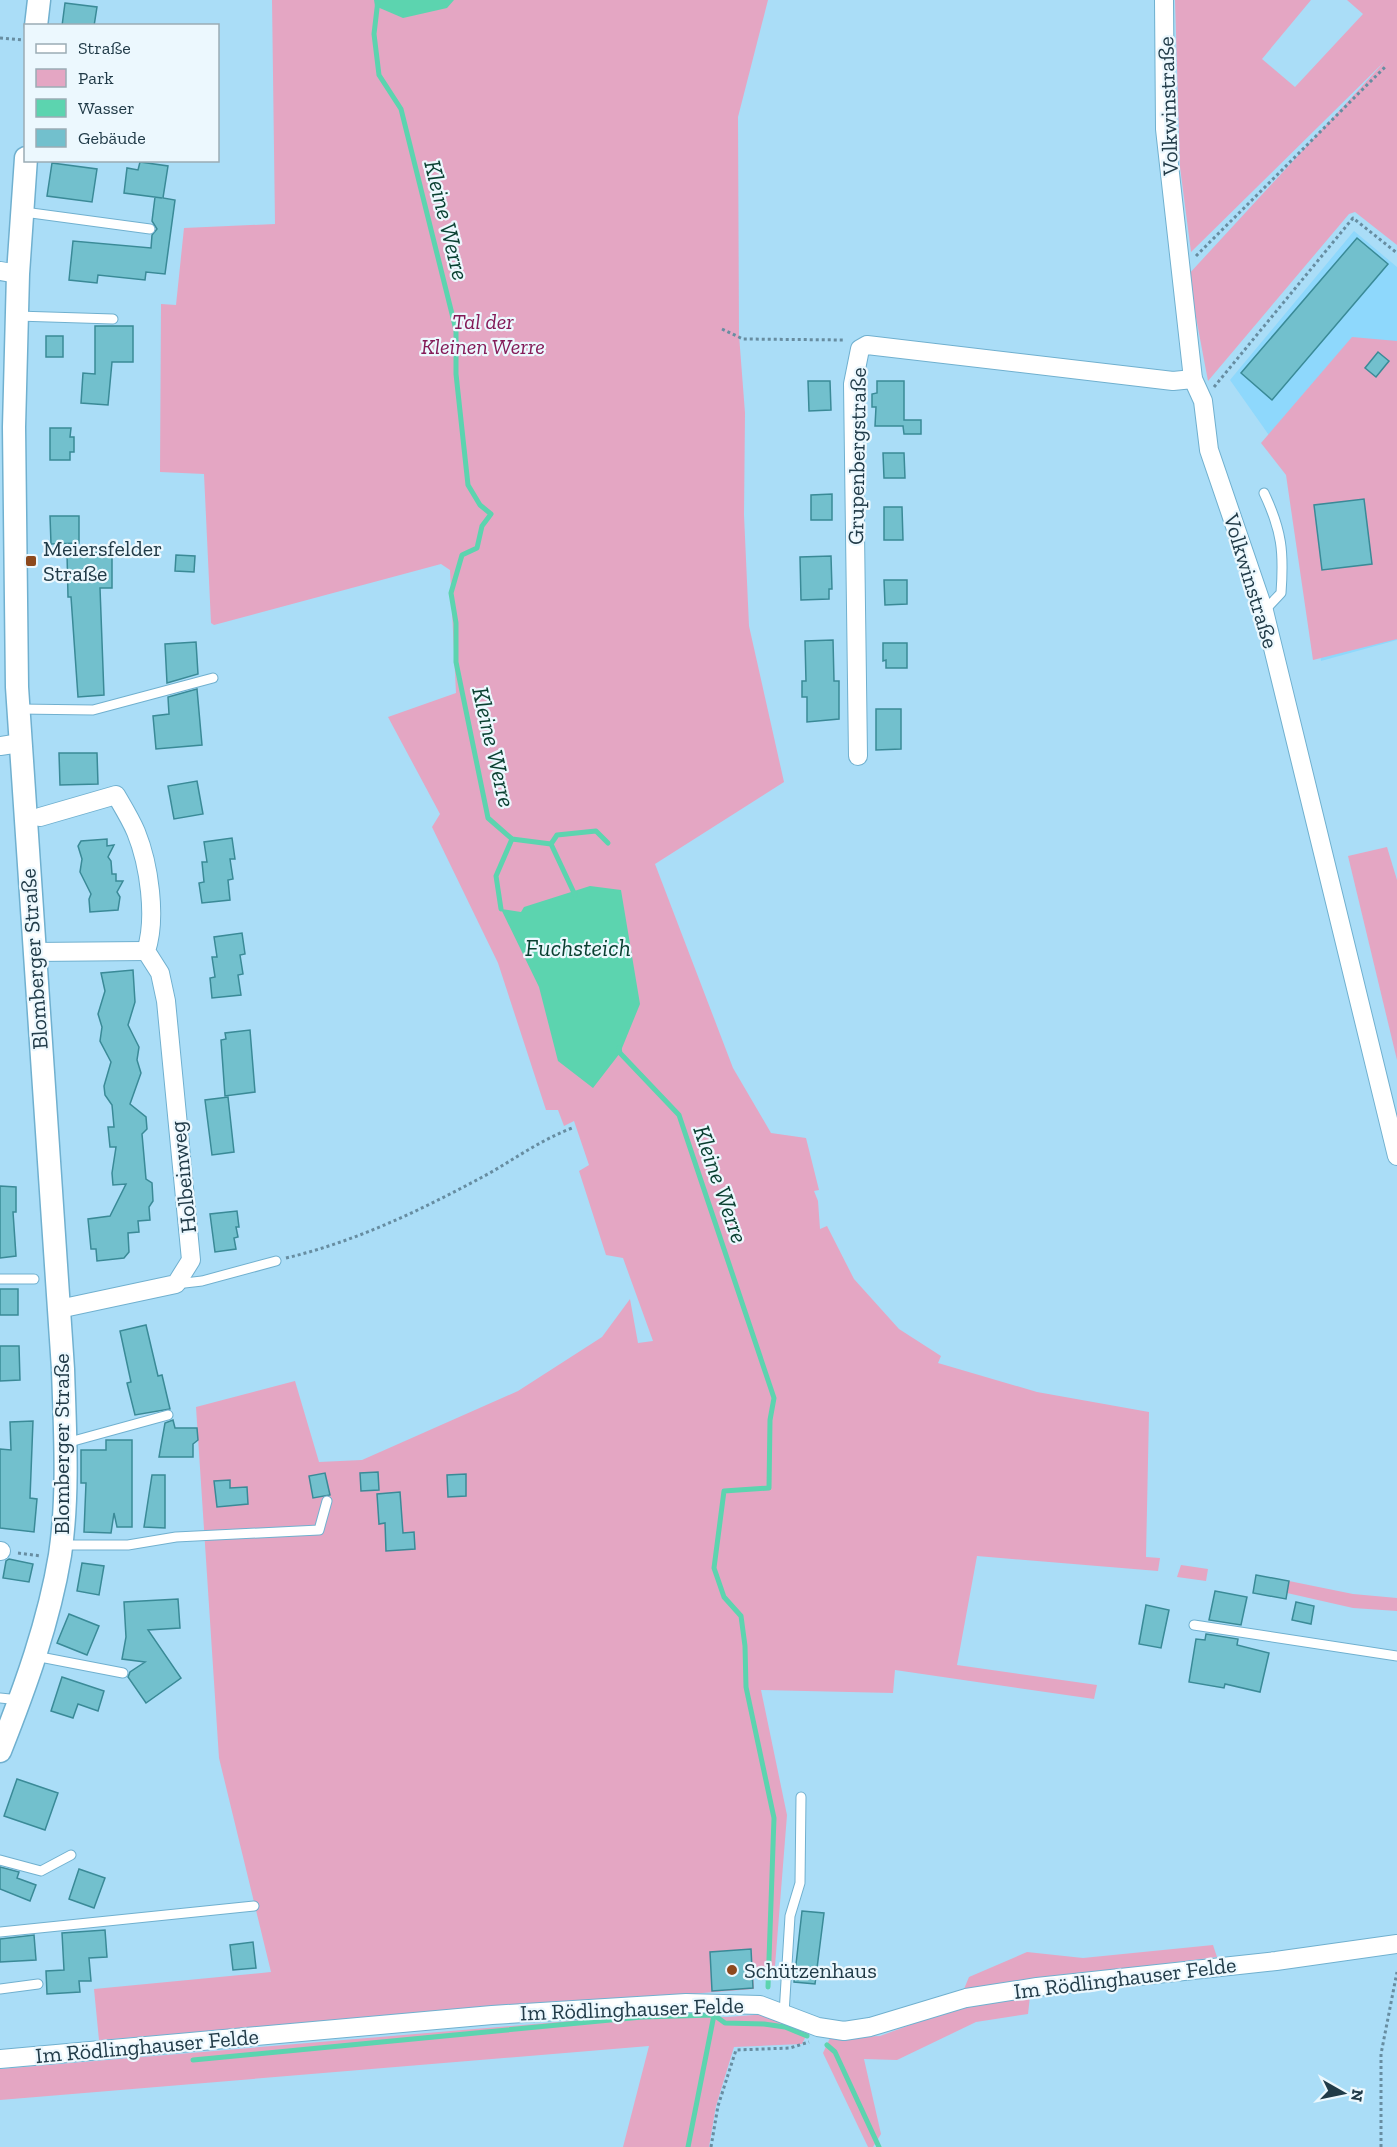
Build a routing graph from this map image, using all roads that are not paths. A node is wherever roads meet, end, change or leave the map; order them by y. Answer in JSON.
{"nodes":[{"id":1,"x":39,"y":0,"type":"edge"},
{"id":2,"x":1164,"y":0,"type":"edge"},
{"id":3,"x":36,"y":24,"type":"edge"},
{"id":4,"x":26,"y":162,"type":"edge"},
{"id":5,"x":24,"y":212,"type":"junction"},
{"id":6,"x":150,"y":229,"type":"dead end"},
{"id":7,"x":9,"y":273,"type":"edge"},
{"id":8,"x":17,"y":316,"type":"junction"},
{"id":9,"x":113,"y":319,"type":"dead end"},
{"id":10,"x":1193,"y":379,"type":"junction"},
{"id":11,"x":1264,"y":493,"type":"dead end"},
{"id":12,"x":1264,"y":611,"type":"junction"},
{"id":13,"x":213,"y":678,"type":"dead end"},
{"id":14,"x":18,"y":709,"type":"junction"},
{"id":15,"x":10,"y":744,"type":"edge"},
{"id":16,"x":858,"y":756,"type":"dead end"},
{"id":17,"x":40,"y":817,"type":"dead end"},
{"id":18,"x":146,"y":951,"type":"junction"},
{"id":19,"x":33,"y":952,"type":"junction"},
{"id":20,"x":1397,"y":1156,"type":"edge"},
{"id":21,"x":276,"y":1261,"type":"road end"},
{"id":22,"x":0,"y":1279,"type":"edge"},
{"id":23,"x":34,"y":1279,"type":"dead end"},
{"id":24,"x":176,"y":1284,"type":"junction"},
{"id":25,"x":59,"y":1309,"type":"junction"},
{"id":26,"x":168,"y":1415,"type":"dead end"},
{"id":27,"x":65,"y":1444,"type":"junction"},
{"id":28,"x":327,"y":1502,"type":"dead end"},
{"id":29,"x":60,"y":1551,"type":"junction"},
{"id":30,"x":1194,"y":1625,"type":"dead end"},
{"id":31,"x":34,"y":1656,"type":"junction"},
{"id":32,"x":1397,"y":1656,"type":"edge"},
{"id":33,"x":123,"y":1673,"type":"dead end"},
{"id":34,"x":10,"y":1699,"type":"edge"},
{"id":35,"x":0,"y":1751,"type":"edge"},
{"id":36,"x":801,"y":1797,"type":"dead end"},
{"id":37,"x":71,"y":1855,"type":"dead end"},
{"id":38,"x":0,"y":1860,"type":"edge"},
{"id":39,"x":254,"y":1906,"type":"dead end"},
{"id":40,"x":0,"y":1932,"type":"edge"},
{"id":41,"x":1397,"y":1944,"type":"edge"},
{"id":42,"x":38,"y":1984,"type":"dead end"},
{"id":43,"x":0,"y":1989,"type":"edge"},
{"id":44,"x":784,"y":2014,"type":"junction"},
{"id":45,"x":0,"y":2059,"type":"edge"}],
"edges":[{"from":1,"to":3,"type":"street"},
{"from":2,"to":10,"type":"street","name":"Volkwinstraße"},
{"from":4,"to":5,"type":"street","name":"Blomberger Straße"},
{"from":5,"to":6,"type":"lane"},
{"from":5,"to":7,"type":"street","name":"Blomberger Straße"},
{"from":7,"to":8,"type":"street","name":"Blomberger Straße"},
{"from":8,"to":9,"type":"lane"},
{"from":8,"to":14,"type":"street","name":"Blomberger Straße"},
{"from":10,"to":12,"type":"street","name":"Volkwinstraße"},
{"from":10,"to":16,"type":"street","name":"Grupenbergstraße"},
{"from":11,"to":12,"type":"lane"},
{"from":12,"to":20,"type":"street","name":"Volkwinstraße"},
{"from":13,"to":14,"type":"lane"},
{"from":14,"to":15,"type":"street","name":"Blomberger Straße"},
{"from":15,"to":19,"type":"street","name":"Blomberger Straße"},
{"from":17,"to":18,"type":"street"},
{"from":18,"to":19,"type":"street"},
{"from":18,"to":24,"type":"street","name":"Holbeinweg"},
{"from":19,"to":25,"type":"street","name":"Blomberger Straße"},
{"from":21,"to":24,"type":"lane"},
{"from":22,"to":23,"type":"lane"},
{"from":24,"to":25,"type":"street"},
{"from":25,"to":27,"type":"street","name":"Blomberger Straße"},
{"from":26,"to":27,"type":"lane"},
{"from":27,"to":29,"type":"street","name":"Blomberger Straße"},
{"from":28,"to":29,"type":"lane"},
{"from":29,"to":31,"type":"street","name":"Blomberger Straße"},
{"from":30,"to":32,"type":"lane"},
{"from":31,"to":33,"type":"lane"},
{"from":31,"to":34,"type":"street","name":"Blomberger Straße"},
{"from":34,"to":35,"type":"street","name":"Blomberger Straße"},
{"from":36,"to":44,"type":"lane"},
{"from":37,"to":38,"type":"lane"},
{"from":39,"to":40,"type":"lane"},
{"from":41,"to":44,"type":"street","name":"Im Rödlinghauser Felde"},
{"from":42,"to":43,"type":"lane"},
{"from":44,"to":45,"type":"street","name":"Im Rödlinghauser Felde"}]}
